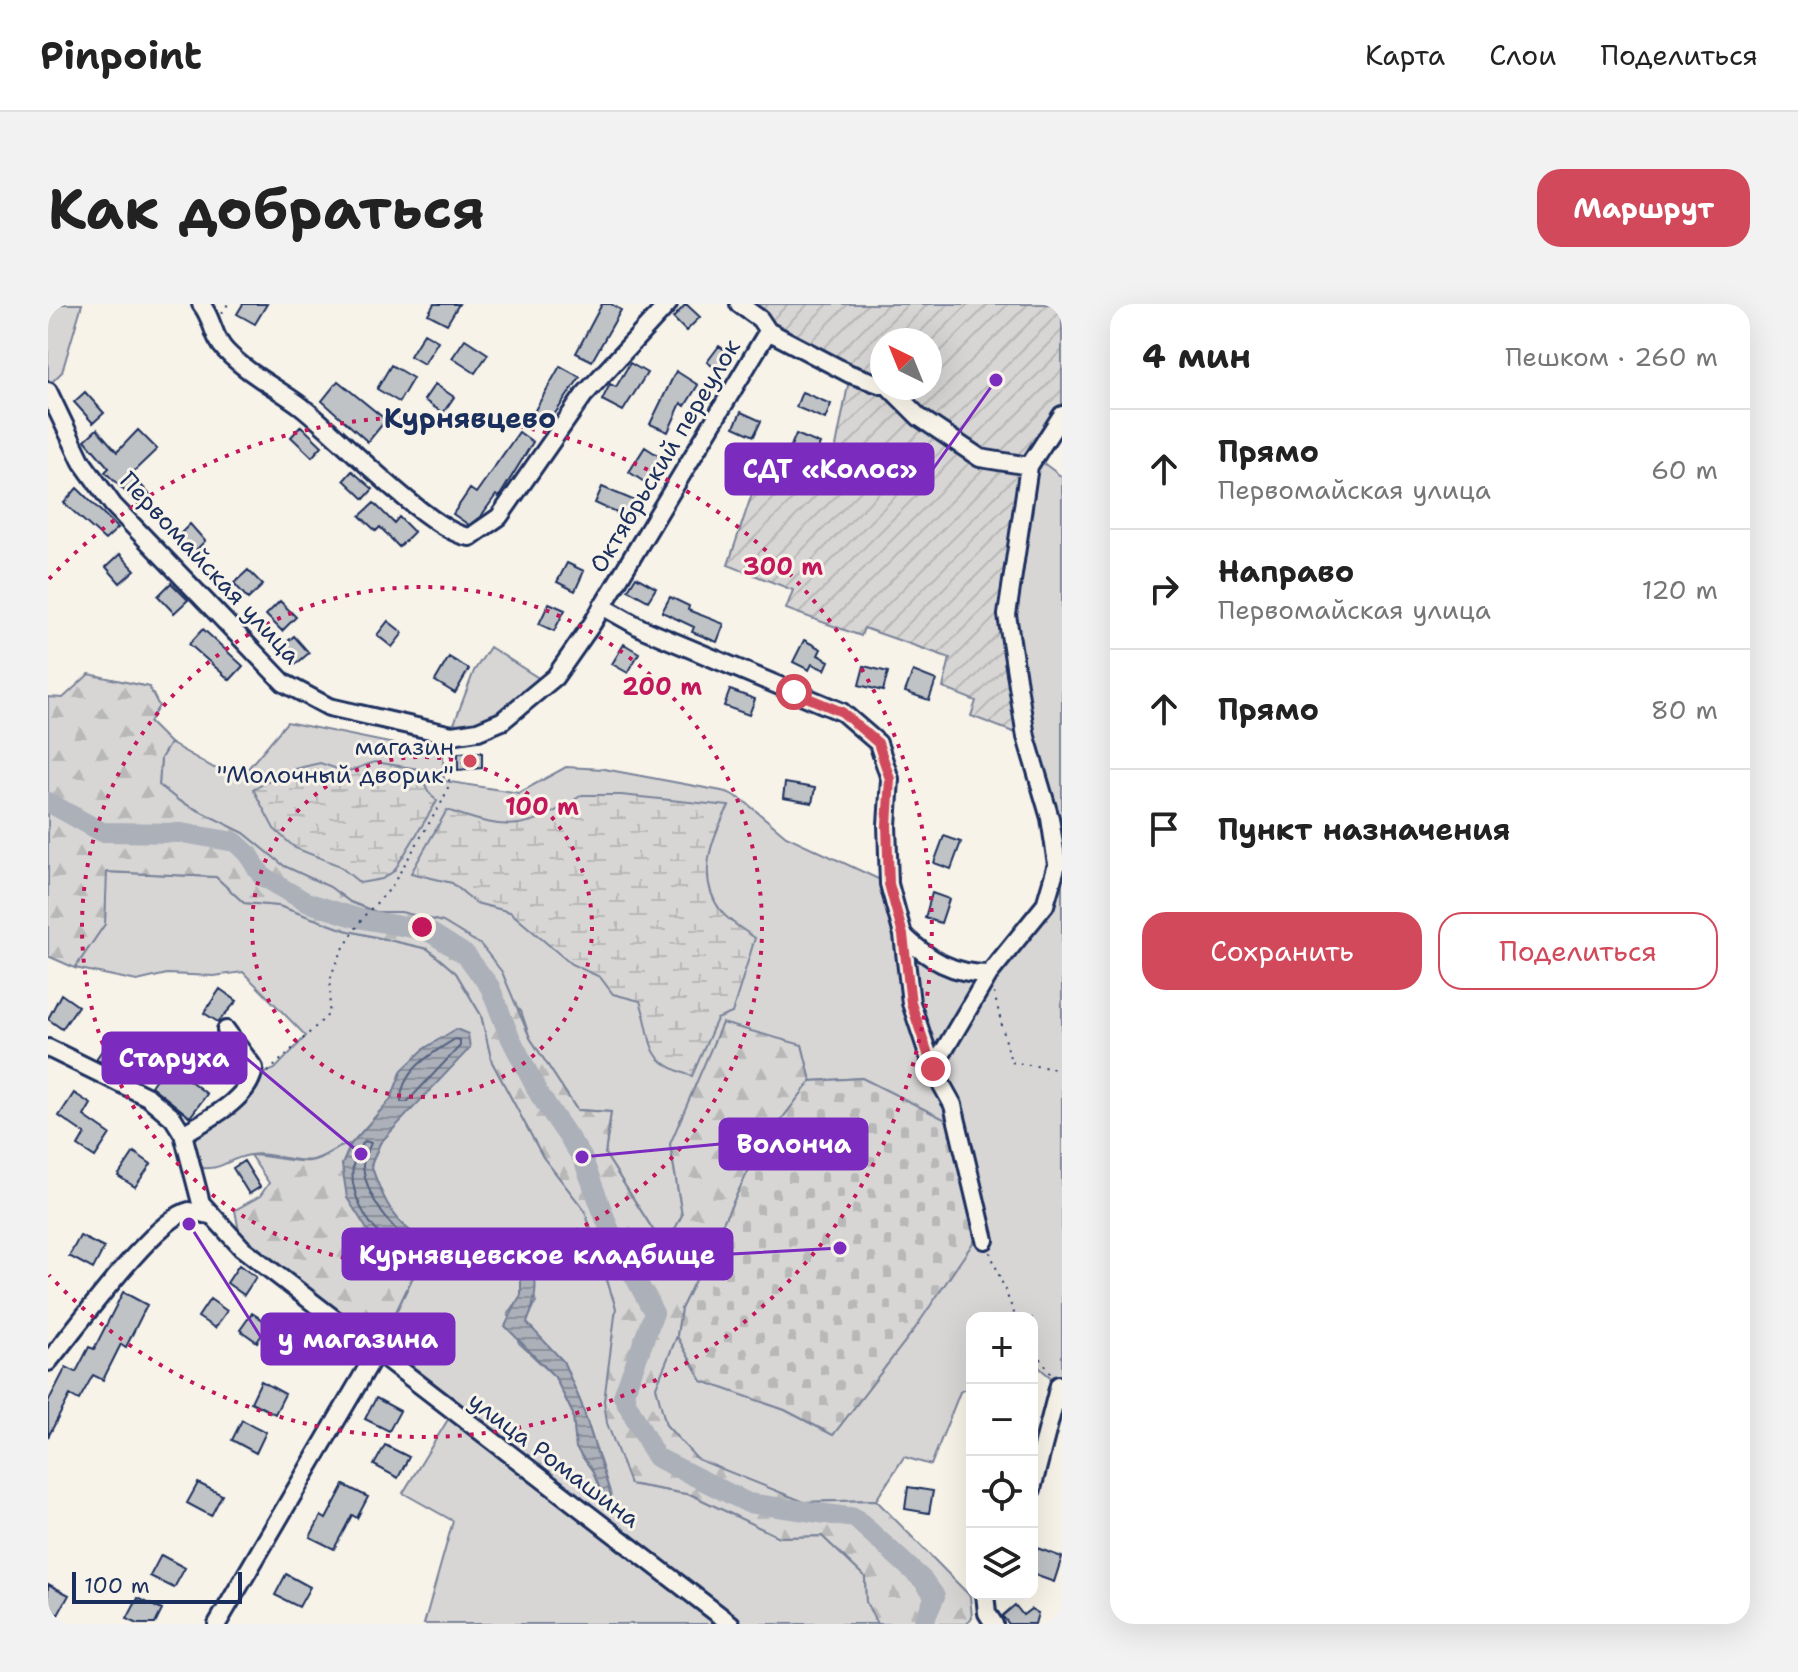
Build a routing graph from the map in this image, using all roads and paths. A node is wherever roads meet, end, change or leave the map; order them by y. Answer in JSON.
{"nodes":[{"id":1,"x":201,"y":304,"type":"edge"},
{"id":2,"x":668,"y":304,"type":"edge"},
{"id":3,"x":739,"y":304,"type":"edge"},
{"id":4,"x":768,"y":331,"type":"junction"},
{"id":5,"x":870,"y":381,"type":"edge"},
{"id":6,"x":48,"y":391,"type":"edge"},
{"id":7,"x":902,"y":400,"type":"edge"},
{"id":8,"x":1062,"y":415,"type":"edge"},
{"id":9,"x":1029,"y":466,"type":"junction"},
{"id":10,"x":602,"y":606,"type":"junction"},
{"id":11,"x":452,"y":735,"type":"junction"},
{"id":12,"x":903,"y":935,"type":"junction"},
{"id":13,"x":989,"y":974,"type":"junction"},
{"id":14,"x":226,"y":1030,"type":"dead end"},
{"id":15,"x":48,"y":1048,"type":"edge"},
{"id":16,"x":933,"y":1069,"type":"junction"},
{"id":17,"x":1062,"y":1070,"type":"edge"},
{"id":18,"x":253,"y":1078,"type":"junction"},
{"id":19,"x":183,"y":1134,"type":"junction"},
{"id":20,"x":191,"y":1167,"type":"junction"},
{"id":21,"x":209,"y":1215,"type":"junction"},
{"id":22,"x":168,"y":1224,"type":"junction"},
{"id":23,"x":985,"y":1240,"type":"joint"},
{"id":24,"x":1014,"y":1312,"type":"edge"},
{"id":25,"x":377,"y":1351,"type":"junction"},
{"id":26,"x":1038,"y":1354,"type":"edge"},
{"id":27,"x":48,"y":1362,"type":"edge"},
{"id":28,"x":1059,"y":1385,"type":"joint"},
{"id":29,"x":1038,"y":1466,"type":"edge"},
{"id":30,"x":986,"y":1600,"type":"edge"},
{"id":31,"x":217,"y":1624,"type":"edge"},
{"id":32,"x":731,"y":1624,"type":"edge"},
{"id":33,"x":994,"y":1624,"type":"edge"}],
"edges":[{"from":1,"to":2,"type":"street"},
{"from":3,"to":4,"type":"street"},
{"from":4,"to":5,"type":"street"},
{"from":4,"to":10,"type":"street","name":"Октябрьский переулок"},
{"from":6,"to":11,"type":"street","name":"Первомайская улица"},
{"from":7,"to":9,"type":"street"},
{"from":8,"to":9,"type":"street"},
{"from":9,"to":13,"type":"street"},
{"from":10,"to":11,"type":"street","name":"Первомайская улица"},
{"from":10,"to":12,"type":"street"},
{"from":11,"to":18,"type":"path"},
{"from":12,"to":13,"type":"street"},
{"from":12,"to":16,"type":"street"},
{"from":13,"to":16,"type":"street"},
{"from":13,"to":17,"type":"path"},
{"from":14,"to":18,"type":"street"},
{"from":15,"to":19,"type":"street","name":"улица Ромашина"},
{"from":16,"to":23,"type":"street"},
{"from":18,"to":19,"type":"street"},
{"from":19,"to":20,"type":"street","name":"улица Ромашина"},
{"from":20,"to":21,"type":"street","name":"улица Ромашина"},
{"from":20,"to":22,"type":"street"},
{"from":21,"to":22,"type":"street"},
{"from":21,"to":25,"type":"street","name":"улица Ромашина"},
{"from":22,"to":27,"type":"street"},
{"from":23,"to":24,"type":"path"},
{"from":25,"to":31,"type":"street"},
{"from":25,"to":32,"type":"street","name":"улица Ромашина"},
{"from":26,"to":28,"type":"path"},
{"from":28,"to":29,"type":"street"},
{"from":30,"to":33,"type":"street"}]}
